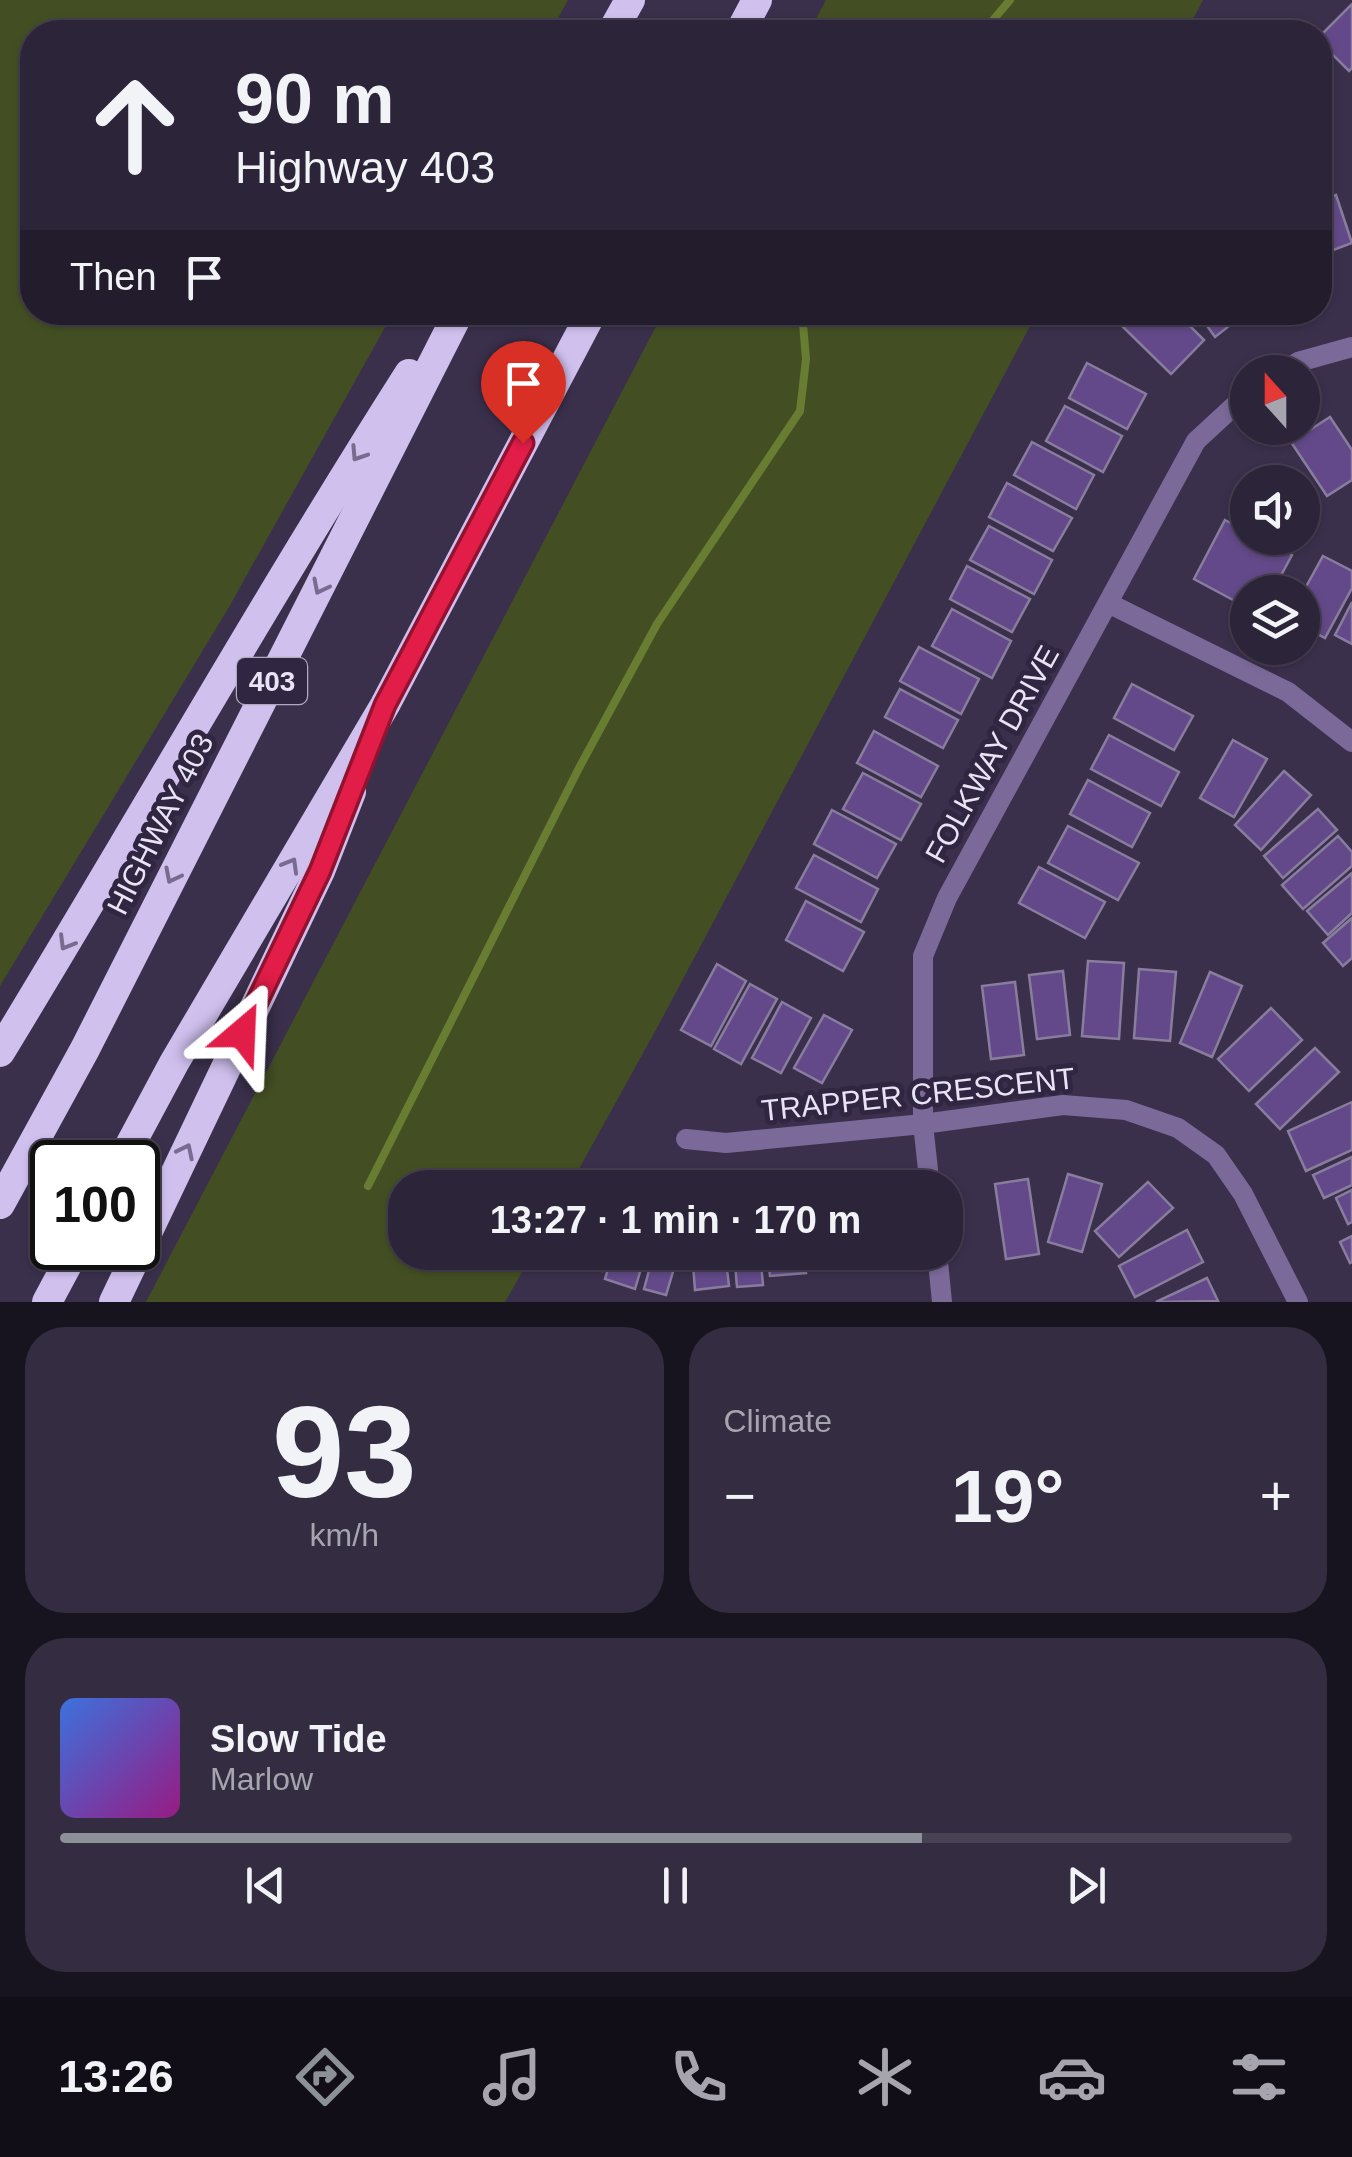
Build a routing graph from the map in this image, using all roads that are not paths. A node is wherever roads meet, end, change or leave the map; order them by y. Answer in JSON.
{"nodes":[{"id":1,"x":440,"y":325,"type":"edge"},
{"id":2,"x":452,"y":325,"type":"edge"},
{"id":3,"x":585,"y":325,"type":"edge"},
{"id":4,"x":1352,"y":347,"type":"edge"},
{"id":5,"x":1320,"y":356,"type":"edge"},
{"id":6,"x":1230,"y":410,"type":"edge"},
{"id":7,"x":1108,"y":603,"type":"junction"},
{"id":8,"x":385,"y":705,"type":"junction"},
{"id":9,"x":1352,"y":742,"type":"edge"},
{"id":10,"x":0,"y":1052,"type":"edge"},
{"id":11,"x":923,"y":1124,"type":"junction"},
{"id":12,"x":686,"y":1138,"type":"dead end"},
{"id":13,"x":133,"y":1140,"type":"edge"},
{"id":14,"x":928,"y":1170,"type":"edge"},
{"id":15,"x":0,"y":1204,"type":"edge"},
{"id":16,"x":64,"y":1270,"type":"edge"},
{"id":17,"x":939,"y":1270,"type":"edge"},
{"id":18,"x":47,"y":1302,"type":"edge"},
{"id":19,"x":114,"y":1302,"type":"edge"},
{"id":20,"x":942,"y":1302,"type":"edge"},
{"id":21,"x":1298,"y":1302,"type":"edge"}],
"edges":[{"from":1,"to":10,"type":"highway","one_way":true},
{"from":2,"to":15,"type":"highway","name":"HIGHWAY 403","number":"403","one_way":true},
{"from":3,"to":8,"type":"highway"},
{"from":4,"to":5,"type":"street"},
{"from":6,"to":7,"type":"street","name":"FOLKWAY DRIVE"},
{"from":7,"to":9,"type":"street"},
{"from":7,"to":11,"type":"street","name":"FOLKWAY DRIVE"},
{"from":13,"to":8,"type":"highway","one_way":true},
{"from":19,"to":8,"type":"highway","one_way":true},
{"from":11,"to":12,"type":"street","name":"TRAPPER CRESCENT"},
{"from":11,"to":14,"type":"street","name":"FOLKWAY DRIVE"},
{"from":11,"to":21,"type":"street","name":"TRAPPER CRESCENT"},
{"from":16,"to":18,"type":"highway"},
{"from":17,"to":20,"type":"street"}]}
